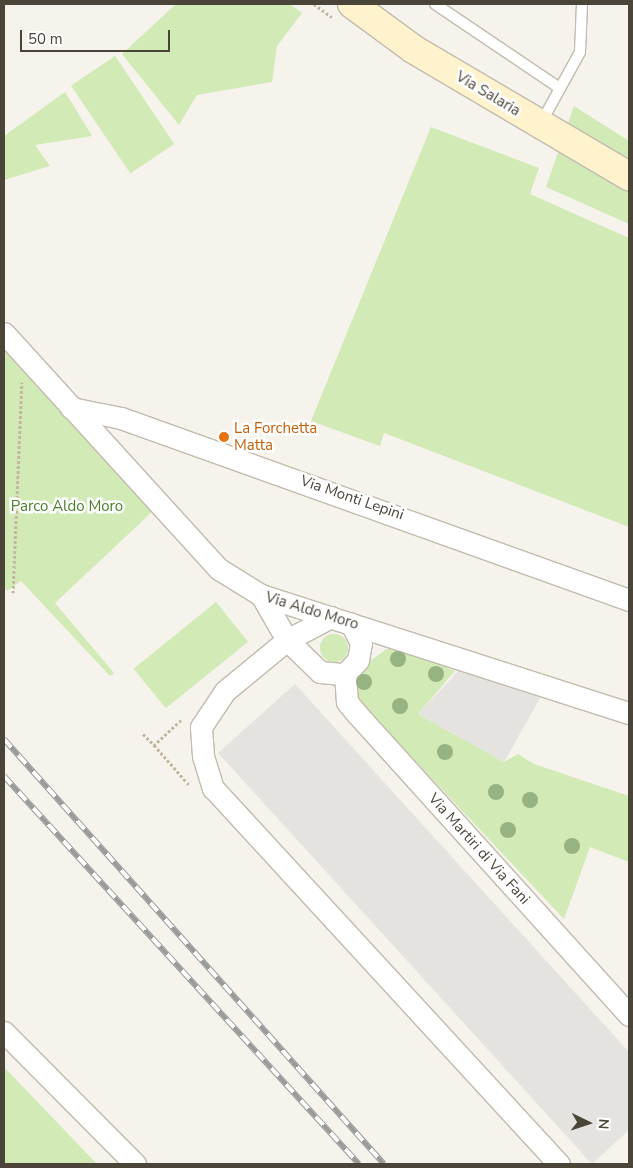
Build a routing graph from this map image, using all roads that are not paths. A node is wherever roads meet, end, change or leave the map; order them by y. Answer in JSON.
{"nodes":[{"id":1,"x":352,"y":4,"type":"edge"},
{"id":2,"x":435,"y":4,"type":"edge"},
{"id":3,"x":582,"y":4,"type":"edge"},
{"id":4,"x":558,"y":87,"type":"junction"},
{"id":5,"x":540,"y":126,"type":"junction"},
{"id":6,"x":629,"y":176,"type":"edge"},
{"id":7,"x":4,"y":333,"type":"edge"},
{"id":8,"x":71,"y":408,"type":"junction"},
{"id":9,"x":261,"y":595,"type":"junction"},
{"id":10,"x":629,"y":600,"type":"edge"},
{"id":11,"x":341,"y":620,"type":"junction"},
{"id":12,"x":403,"y":638,"type":"junction"},
{"id":13,"x":286,"y":640,"type":"junction"},
{"id":14,"x":352,"y":667,"type":"junction"},
{"id":15,"x":629,"y":713,"type":"edge"},
{"id":16,"x":629,"y":1015,"type":"edge"},
{"id":17,"x":4,"y":1032,"type":"edge"},
{"id":18,"x":135,"y":1164,"type":"edge"},
{"id":19,"x":559,"y":1164,"type":"edge"}],
"edges":[{"from":1,"to":5,"type":"main road","name":"Via Salaria"},
{"from":2,"to":4,"type":"lane"},
{"from":3,"to":4,"type":"lane"},
{"from":4,"to":5,"type":"lane"},
{"from":5,"to":6,"type":"main road","name":"Via Salaria"},
{"from":7,"to":8,"type":"street","name":"Via Aldo Moro"},
{"from":8,"to":9,"type":"street","name":"Via Aldo Moro"},
{"from":8,"to":10,"type":"street","name":"Via Monti Lepini"},
{"from":9,"to":11,"type":"street","name":"Via Aldo Moro"},
{"from":9,"to":13,"type":"street"},
{"from":11,"to":12,"type":"street","name":"Via Aldo Moro"},
{"from":11,"to":13,"type":"street"},
{"from":11,"to":14,"type":"street","name":"Via Martiri di Via Fani"},
{"from":12,"to":14,"type":"street"},
{"from":12,"to":15,"type":"street","name":"Via Aldo Moro"},
{"from":13,"to":14,"type":"street"},
{"from":13,"to":19,"type":"street"},
{"from":14,"to":16,"type":"street","name":"Via Martiri di Via Fani"},
{"from":17,"to":18,"type":"street"}]}
